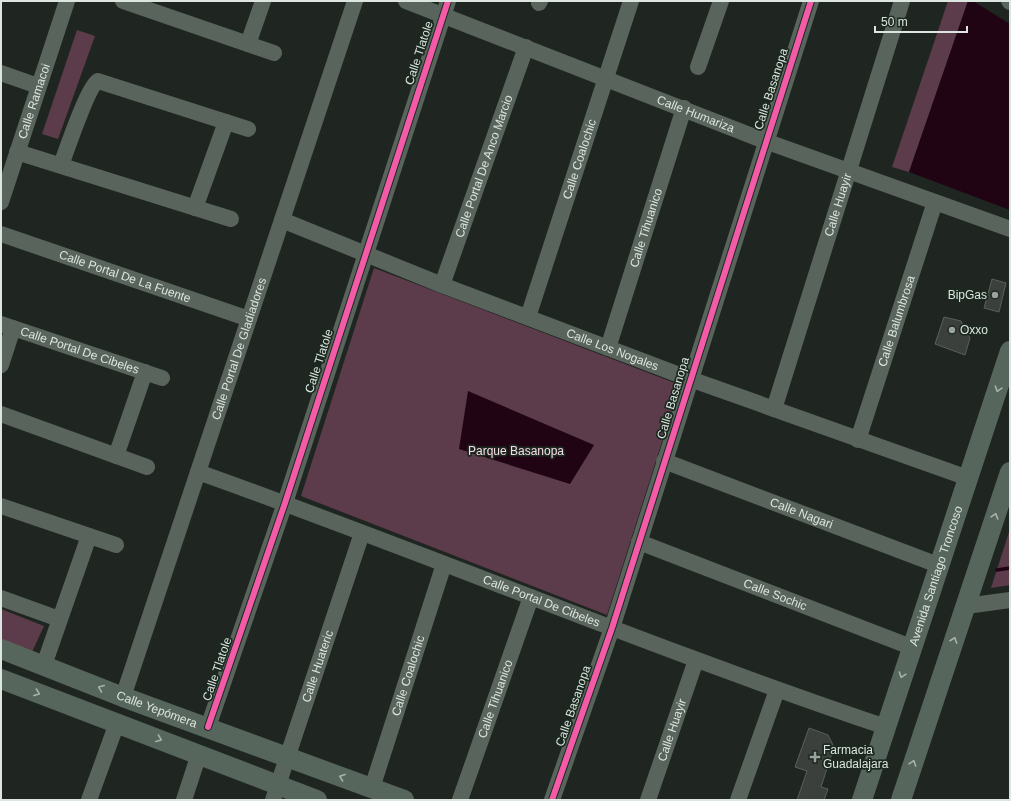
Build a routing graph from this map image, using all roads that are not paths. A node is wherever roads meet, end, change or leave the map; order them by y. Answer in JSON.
{"nodes":[{"id":1,"x":67,"y":1,"type":"edge"},
{"id":2,"x":123,"y":1,"type":"edge"},
{"id":3,"x":263,"y":1,"type":"edge"},
{"id":4,"x":355,"y":1,"type":"edge"},
{"id":5,"x":406,"y":1,"type":"edge"},
{"id":6,"x":631,"y":1,"type":"edge"},
{"id":7,"x":721,"y":1,"type":"edge"},
{"id":8,"x":811,"y":1,"type":"edge"},
{"id":9,"x":902,"y":1,"type":"edge"},
{"id":10,"x":446,"y":8,"type":"edge"},
{"id":11,"x":248,"y":44,"type":"junction"},
{"id":12,"x":526,"y":47,"type":"junction"},
{"id":13,"x":274,"y":53,"type":"dead end"},
{"id":14,"x":698,"y":67,"type":"dead end"},
{"id":15,"x":1,"y":73,"type":"edge"},
{"id":16,"x":606,"y":78,"type":"junction"},
{"id":17,"x":38,"y":86,"type":"junction"},
{"id":18,"x":684,"y":108,"type":"junction"},
{"id":19,"x":226,"y":122,"type":"junction"},
{"id":20,"x":248,"y":129,"type":"dead end"},
{"id":21,"x":765,"y":141,"type":"junction"},
{"id":22,"x":17,"y":152,"type":"junction"},
{"id":23,"x":61,"y":166,"type":"junction"},
{"id":24,"x":849,"y":171,"type":"junction"},
{"id":25,"x":1,"y":202,"type":"edge"},
{"id":26,"x":935,"y":202,"type":"junction"},
{"id":27,"x":195,"y":208,"type":"junction"},
{"id":28,"x":231,"y":219,"type":"dead end"},
{"id":29,"x":282,"y":220,"type":"junction"},
{"id":30,"x":1010,"y":229,"type":"edge"},
{"id":31,"x":1,"y":234,"type":"edge"},
{"id":32,"x":365,"y":253,"type":"junction"},
{"id":33,"x":442,"y":285,"type":"junction"},
{"id":34,"x":528,"y":317,"type":"junction"},
{"id":35,"x":249,"y":319,"type":"junction"},
{"id":36,"x":7,"y":326,"type":"edge"},
{"id":37,"x":608,"y":348,"type":"junction"},
{"id":38,"x":1010,"y":352,"type":"edge"},
{"id":39,"x":1,"y":365,"type":"edge"},
{"id":40,"x":145,"y":372,"type":"junction"},
{"id":41,"x":162,"y":378,"type":"dead end"},
{"id":42,"x":690,"y":379,"type":"junction"},
{"id":43,"x":774,"y":409,"type":"junction"},
{"id":44,"x":1,"y":414,"type":"edge"},
{"id":45,"x":858,"y":440,"type":"junction"},
{"id":46,"x":116,"y":456,"type":"junction"},
{"id":47,"x":664,"y":462,"type":"junction"},
{"id":48,"x":147,"y":467,"type":"dead end"},
{"id":49,"x":198,"y":472,"type":"junction"},
{"id":50,"x":1009,"y":477,"type":"edge"},
{"id":51,"x":968,"y":478,"type":"junction"},
{"id":52,"x":285,"y":503,"type":"junction"},
{"id":53,"x":1,"y":506,"type":"edge"},
{"id":54,"x":362,"y":533,"type":"junction"},
{"id":55,"x":89,"y":536,"type":"junction"},
{"id":56,"x":639,"y":542,"type":"junction"},
{"id":57,"x":116,"y":545,"type":"dead end"},
{"id":58,"x":444,"y":564,"type":"junction"},
{"id":59,"x":938,"y":565,"type":"junction"},
{"id":60,"x":531,"y":597,"type":"junction"},
{"id":61,"x":1,"y":598,"type":"edge"},
{"id":62,"x":1010,"y":600,"type":"edge"},
{"id":63,"x":966,"y":606,"type":"junction"},
{"id":64,"x":59,"y":619,"type":"junction"},
{"id":65,"x":612,"y":628,"type":"junction"},
{"id":66,"x":911,"y":647,"type":"junction"},
{"id":67,"x":1,"y":649,"type":"edge"},
{"id":68,"x":696,"y":660,"type":"junction"},
{"id":69,"x":44,"y":665,"type":"junction"},
{"id":70,"x":1,"y":679,"type":"edge"},
{"id":71,"x":777,"y":690,"type":"junction"},
{"id":72,"x":123,"y":697,"type":"junction"},
{"id":73,"x":117,"y":723,"type":"junction"},
{"id":74,"x":208,"y":727,"type":"junction"},
{"id":75,"x":886,"y":727,"type":"junction"},
{"id":76,"x":199,"y":754,"type":"junction"},
{"id":77,"x":288,"y":757,"type":"junction"},
{"id":78,"x":372,"y":788,"type":"junction"},
{"id":79,"x":275,"y":793,"type":"edge"},
{"id":80,"x":89,"y":800,"type":"edge"},
{"id":81,"x":184,"y":800,"type":"edge"},
{"id":82,"x":317,"y":800,"type":"edge"},
{"id":83,"x":404,"y":800,"type":"edge"},
{"id":84,"x":460,"y":800,"type":"edge"},
{"id":85,"x":552,"y":800,"type":"edge"},
{"id":86,"x":648,"y":800,"type":"edge"},
{"id":87,"x":738,"y":800,"type":"edge"},
{"id":88,"x":862,"y":800,"type":"edge"},
{"id":89,"x":901,"y":800,"type":"edge"}],
"edges":[{"from":1,"to":17,"type":"street","name":"Calle Ramacoi"},
{"from":2,"to":11,"type":"street"},
{"from":3,"to":11,"type":"street"},
{"from":4,"to":29,"type":"street","name":"Calle Portal De Gladiadores"},
{"from":5,"to":10,"type":"street","name":"Calle Humariza"},
{"from":6,"to":16,"type":"street","name":"Calle Coalochic"},
{"from":7,"to":14,"type":"street"},
{"from":8,"to":21,"type":"street","name":"Calle Basanopa"},
{"from":9,"to":24,"type":"street","name":"Calle Huayir"},
{"from":10,"to":12,"type":"street","name":"Calle Humariza"},
{"from":10,"to":32,"type":"street","name":"Calle Tlatole"},
{"from":11,"to":13,"type":"street"},
{"from":12,"to":16,"type":"street","name":"Calle Humariza"},
{"from":12,"to":33,"type":"street","name":"Calle Portal De Anco Marcio"},
{"from":15,"to":17,"type":"street"},
{"from":16,"to":18,"type":"street","name":"Calle Humariza"},
{"from":16,"to":34,"type":"street","name":"Calle Coalochic"},
{"from":17,"to":22,"type":"street","name":"Calle Ramacoi"},
{"from":18,"to":21,"type":"street","name":"Calle Humariza"},
{"from":18,"to":37,"type":"street","name":"Calle Tihuanico"},
{"from":19,"to":20,"type":"street"},
{"from":19,"to":23,"type":"street"},
{"from":19,"to":27,"type":"street"},
{"from":21,"to":24,"type":"street","name":"Calle Humariza"},
{"from":21,"to":42,"type":"street","name":"Calle Basanopa"},
{"from":22,"to":23,"type":"street"},
{"from":22,"to":25,"type":"street","name":"Calle Ramacoi"},
{"from":23,"to":27,"type":"street"},
{"from":24,"to":26,"type":"street","name":"Calle Humariza"},
{"from":24,"to":43,"type":"street","name":"Calle Huayir"},
{"from":26,"to":30,"type":"street","name":"Calle Humariza"},
{"from":26,"to":45,"type":"street","name":"Calle Balumbrosa"},
{"from":27,"to":28,"type":"street"},
{"from":29,"to":32,"type":"street","name":"Calle Los Nogales"},
{"from":29,"to":35,"type":"street","name":"Calle Portal De Gladiadores"},
{"from":31,"to":35,"type":"street","name":"Calle Portal De La Fuente"},
{"from":32,"to":33,"type":"street","name":"Calle Los Nogales"},
{"from":32,"to":52,"type":"street","name":"Calle Tlatole"},
{"from":33,"to":34,"type":"street","name":"Calle Los Nogales"},
{"from":34,"to":37,"type":"street","name":"Calle Los Nogales"},
{"from":35,"to":49,"type":"street","name":"Calle Portal De Gladiadores"},
{"from":36,"to":39,"type":"street","name":"Calle Portal De Cibeles"},
{"from":36,"to":40,"type":"street","name":"Calle Portal De Cibeles"},
{"from":37,"to":42,"type":"street","name":"Calle Los Nogales"},
{"from":38,"to":51,"type":"main road","name":"Avenida Santiago Troncoso","one_way":true},
{"from":40,"to":41,"type":"street","name":"Calle Portal De Cibeles"},
{"from":40,"to":46,"type":"street","name":"Calle Portal De Cibeles"},
{"from":42,"to":43,"type":"street","name":"Calle Los Nogales"},
{"from":42,"to":47,"type":"street","name":"Calle Basanopa"},
{"from":43,"to":45,"type":"street","name":"Calle Los Nogales"},
{"from":44,"to":46,"type":"street"},
{"from":45,"to":51,"type":"street","name":"Calle Los Nogales"},
{"from":46,"to":48,"type":"street"},
{"from":47,"to":56,"type":"street","name":"Calle Basanopa"},
{"from":47,"to":59,"type":"street","name":"Calle Nagari"},
{"from":49,"to":52,"type":"street","name":"Calle Portal De Cibeles"},
{"from":49,"to":72,"type":"street","name":"Calle Portal De Gladiadores"},
{"from":63,"to":50,"type":"main road","one_way":true},
{"from":51,"to":59,"type":"main road","name":"Avenida Santiago Troncoso"},
{"from":52,"to":54,"type":"street","name":"Calle Portal De Cibeles"},
{"from":52,"to":74,"type":"street","name":"Calle Tlatole"},
{"from":53,"to":55,"type":"street"},
{"from":54,"to":58,"type":"street","name":"Calle Portal De Cibeles"},
{"from":54,"to":77,"type":"street","name":"Calle Huateric"},
{"from":55,"to":57,"type":"street"},
{"from":55,"to":64,"type":"street"},
{"from":56,"to":65,"type":"street","name":"Calle Basanopa"},
{"from":56,"to":66,"type":"street","name":"Calle Sochic"},
{"from":58,"to":60,"type":"street","name":"Calle Portal De Cibeles"},
{"from":58,"to":78,"type":"street","name":"Calle Coalochic"},
{"from":59,"to":66,"type":"main road","name":"Avenida Santiago Troncoso"},
{"from":60,"to":65,"type":"street","name":"Calle Portal De Cibeles"},
{"from":60,"to":84,"type":"street","name":"Calle Tihuanico"},
{"from":61,"to":64,"type":"street"},
{"from":62,"to":63,"type":"street"},
{"from":89,"to":63,"type":"main road","one_way":true},
{"from":64,"to":69,"type":"street"},
{"from":65,"to":68,"type":"street","name":"Calle Portal De Cibeles"},
{"from":65,"to":85,"type":"street","name":"Calle Basanopa"},
{"from":66,"to":75,"type":"main road","name":"Avenida Santiago Troncoso","one_way":true},
{"from":67,"to":69,"type":"main road","name":"Calle Yepómera"},
{"from":68,"to":71,"type":"street","name":"Calle Portal De Cibeles"},
{"from":68,"to":86,"type":"street","name":"Calle Huayir"},
{"from":72,"to":69,"type":"main road","name":"Calle Yepómera","one_way":true},
{"from":70,"to":73,"type":"main road","one_way":true},
{"from":71,"to":75,"type":"street","name":"Calle Portal De Cibeles"},
{"from":71,"to":87,"type":"street"},
{"from":72,"to":74,"type":"main road","name":"Calle Yepómera"},
{"from":73,"to":76,"type":"main road","one_way":true},
{"from":73,"to":80,"type":"street"},
{"from":74,"to":77,"type":"main road","name":"Calle Yepómera"},
{"from":75,"to":88,"type":"main road","name":"Avenida Santiago Troncoso"},
{"from":76,"to":79,"type":"main road"},
{"from":76,"to":81,"type":"street"},
{"from":78,"to":77,"type":"main road","name":"Calle Yepómera","one_way":true},
{"from":77,"to":79,"type":"street","name":"Calle Huateric"},
{"from":78,"to":83,"type":"main road","name":"Calle Yepómera"},
{"from":79,"to":82,"type":"main road"}]}
